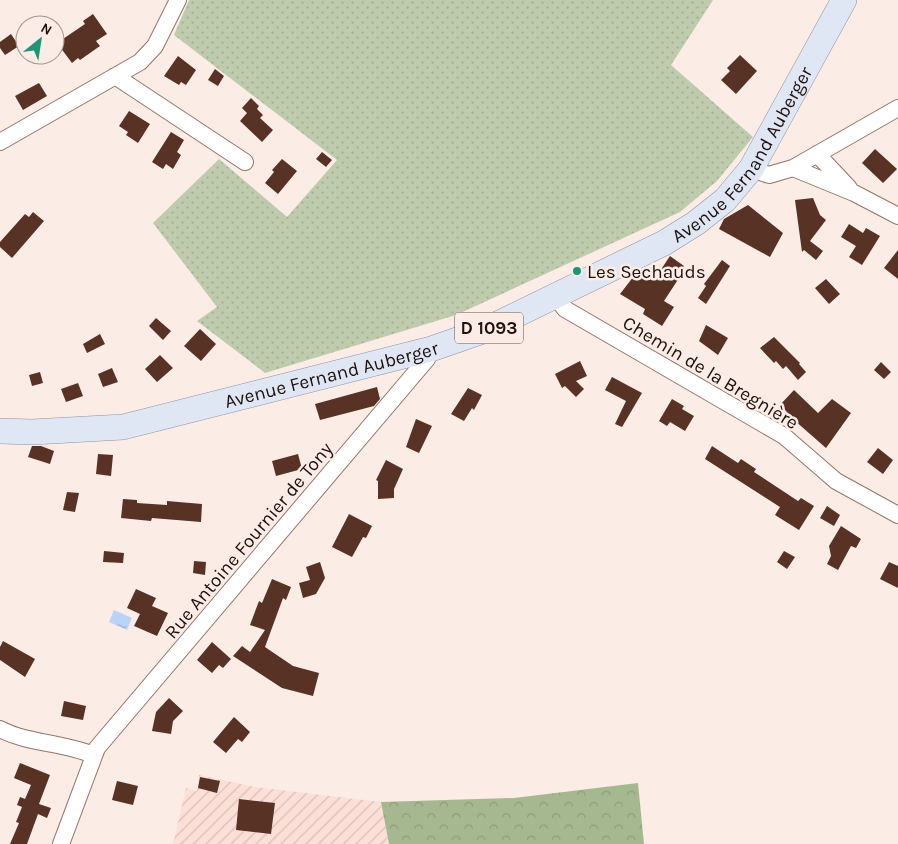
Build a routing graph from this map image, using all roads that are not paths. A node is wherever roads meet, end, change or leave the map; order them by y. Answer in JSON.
{"nodes":[{"id":1,"x":178,"y":0,"type":"edge"},
{"id":2,"x":844,"y":0,"type":"edge"},
{"id":3,"x":115,"y":76,"type":"junction"},
{"id":4,"x":898,"y":108,"type":"edge"},
{"id":5,"x":0,"y":142,"type":"edge"},
{"id":6,"x":817,"y":154,"type":"junction"},
{"id":7,"x":245,"y":162,"type":"dead end"},
{"id":8,"x":793,"y":168,"type":"junction"},
{"id":9,"x":751,"y":169,"type":"junction"},
{"id":10,"x":854,"y":194,"type":"junction"},
{"id":11,"x":898,"y":216,"type":"edge"},
{"id":12,"x":555,"y":296,"type":"junction"},
{"id":13,"x":431,"y":349,"type":"junction"},
{"id":14,"x":0,"y":431,"type":"edge"},
{"id":15,"x":898,"y":515,"type":"edge"},
{"id":16,"x":0,"y":729,"type":"edge"},
{"id":17,"x":93,"y":755,"type":"junction"},
{"id":18,"x":61,"y":844,"type":"edge"}],
"edges":[{"from":1,"to":3,"type":"street"},
{"from":2,"to":9,"type":"main road","name":"Avenue Fernand Auberger","number":"D 1093"},
{"from":3,"to":5,"type":"street"},
{"from":3,"to":7,"type":"street"},
{"from":4,"to":6,"type":"street"},
{"from":6,"to":8,"type":"street"},
{"from":6,"to":10,"type":"street"},
{"from":8,"to":9,"type":"street"},
{"from":8,"to":10,"type":"street"},
{"from":9,"to":12,"type":"main road","name":"Avenue Fernand Auberger","number":"D 1093"},
{"from":10,"to":11,"type":"street"},
{"from":12,"to":13,"type":"main road","name":"Avenue Fernand Auberger","number":"D 1093"},
{"from":12,"to":15,"type":"street","name":"Chemin de la Bregnière"},
{"from":13,"to":14,"type":"main road","name":"Avenue Fernand Auberger","number":"D 1093"},
{"from":13,"to":17,"type":"street","name":"Rue Antoine Fournier de Tony"},
{"from":16,"to":17,"type":"street"},
{"from":17,"to":18,"type":"street"}]}
